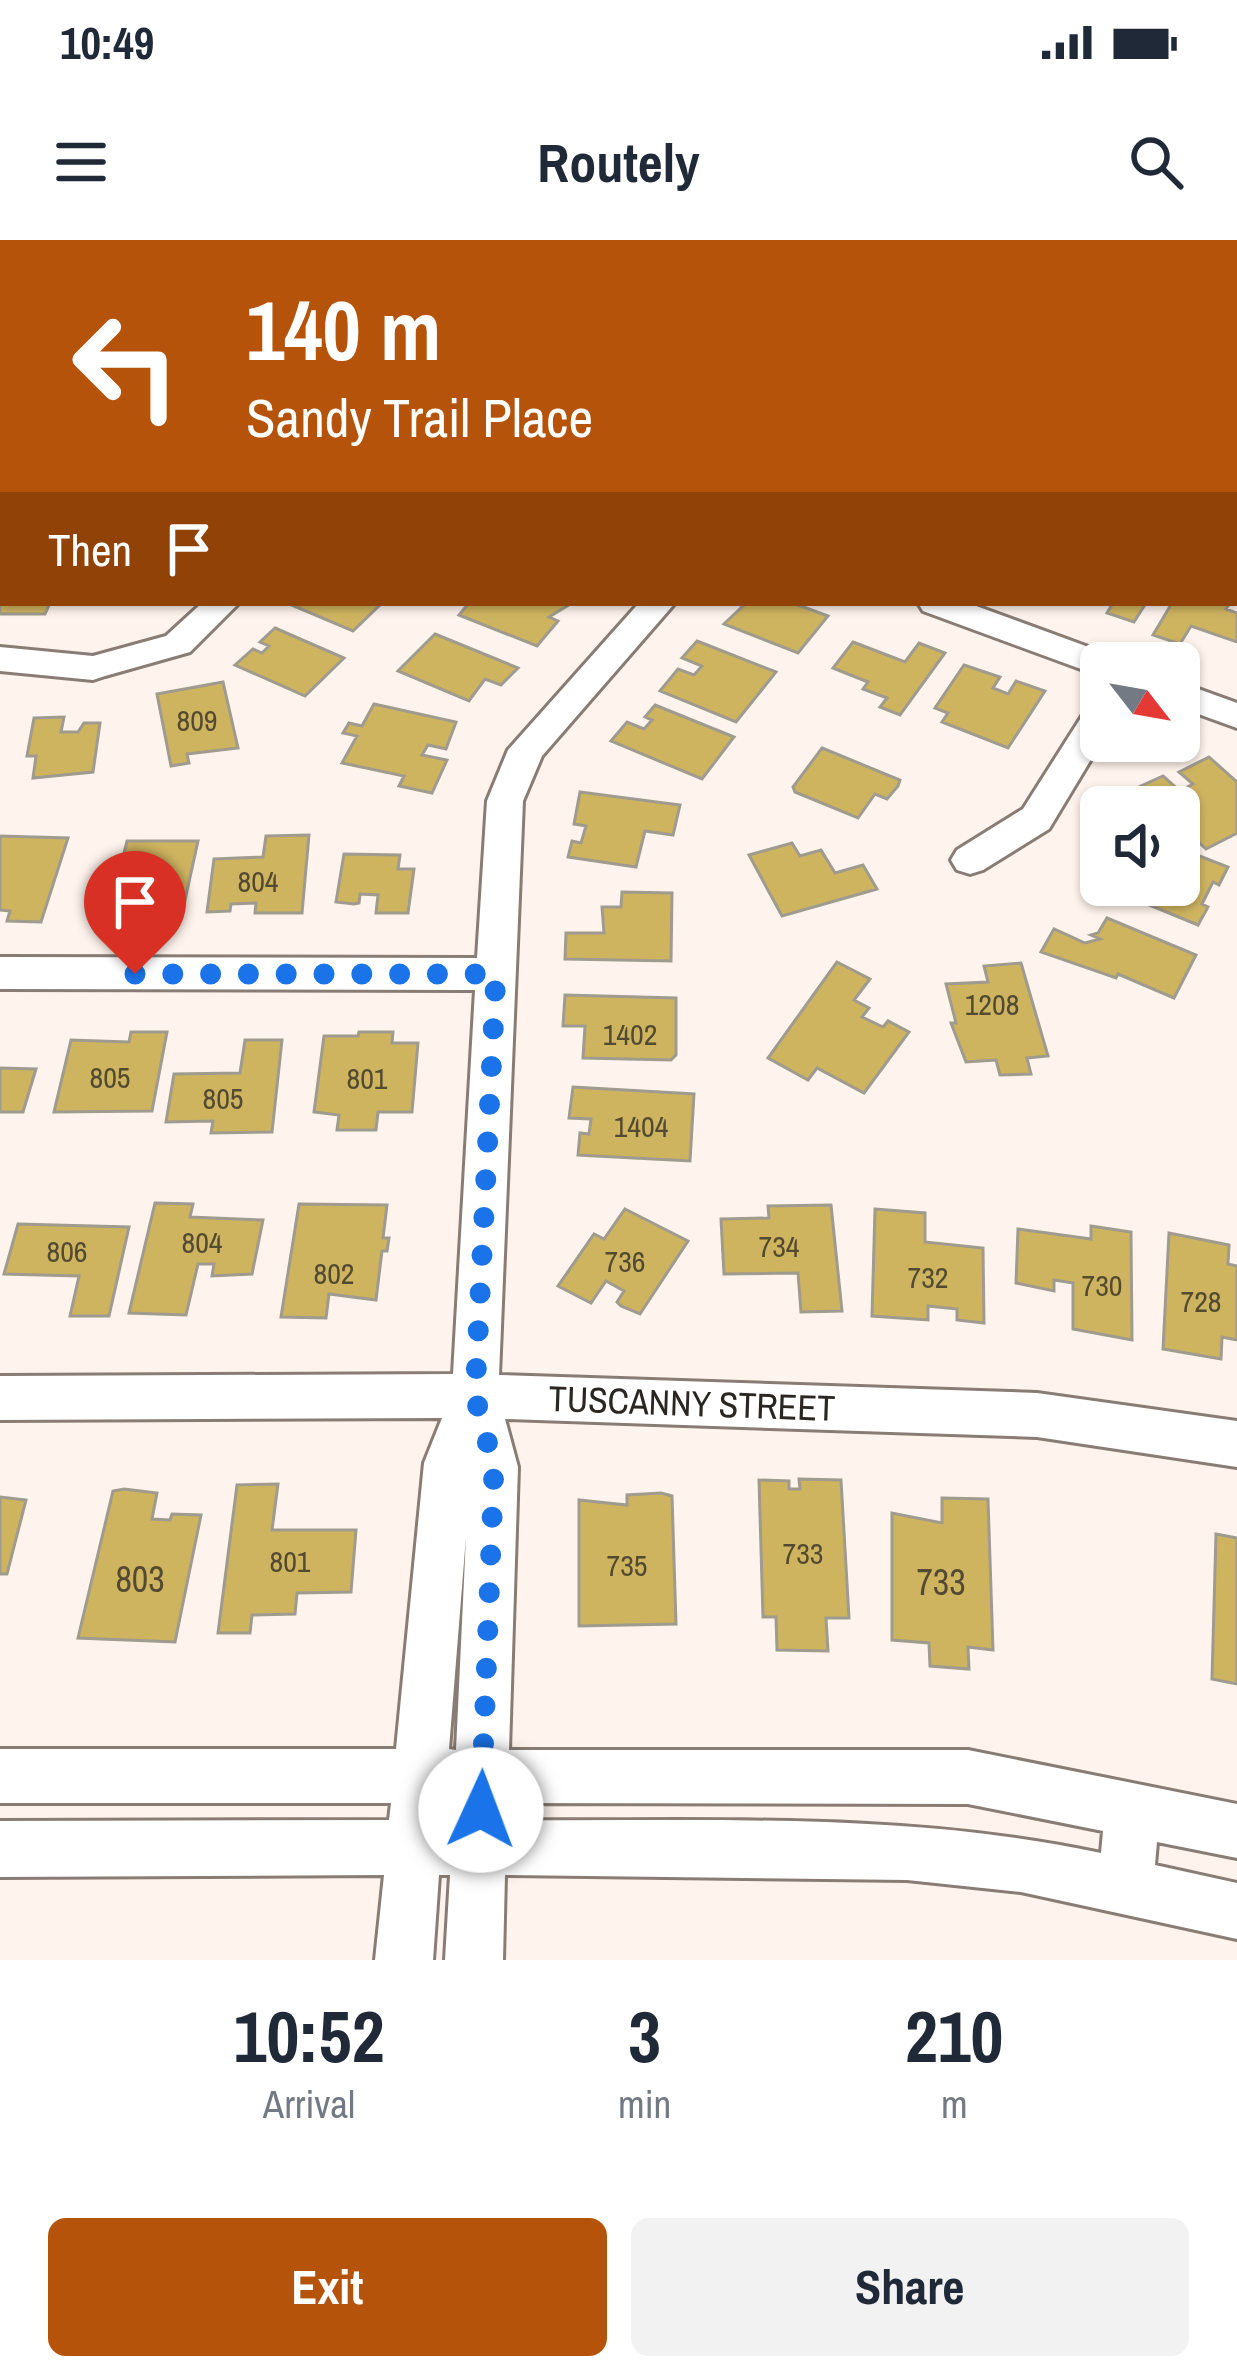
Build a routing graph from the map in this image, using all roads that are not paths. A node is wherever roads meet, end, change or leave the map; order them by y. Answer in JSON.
{"nodes":[{"id":1,"x":219,"y":606,"type":"edge"},
{"id":2,"x":655,"y":606,"type":"edge"},
{"id":3,"x":942,"y":606,"type":"edge"},
{"id":4,"x":1080,"y":656,"type":"edge"},
{"id":5,"x":0,"y":659,"type":"edge"},
{"id":6,"x":1200,"y":702,"type":"edge"},
{"id":7,"x":1237,"y":716,"type":"edge"},
{"id":8,"x":1080,"y":748,"type":"edge"},
{"id":9,"x":970,"y":860,"type":"dead end"},
{"id":10,"x":0,"y":973,"type":"edge"},
{"id":11,"x":496,"y":974,"type":"junction"},
{"id":12,"x":475,"y":1396,"type":"junction"},
{"id":13,"x":0,"y":1398,"type":"edge"},
{"id":14,"x":1237,"y":1444,"type":"edge"},
{"id":15,"x":421,"y":1774,"type":"junction"},
{"id":16,"x":483,"y":1774,"type":"junction"},
{"id":17,"x":0,"y":1776,"type":"edge"},
{"id":18,"x":1133,"y":1808,"type":"junction"},
{"id":19,"x":1237,"y":1831,"type":"edge"},
{"id":20,"x":479,"y":1846,"type":"junction"},
{"id":21,"x":414,"y":1847,"type":"junction"},
{"id":22,"x":0,"y":1849,"type":"edge"},
{"id":23,"x":1124,"y":1885,"type":"junction"},
{"id":24,"x":1237,"y":1911,"type":"edge"},
{"id":25,"x":404,"y":1960,"type":"edge"},
{"id":26,"x":474,"y":1960,"type":"edge"}],
"edges":[{"from":1,"to":5,"type":"street"},
{"from":2,"to":11,"type":"street"},
{"from":3,"to":4,"type":"street"},
{"from":6,"to":7,"type":"street"},
{"from":8,"to":9,"type":"street"},
{"from":10,"to":11,"type":"street"},
{"from":11,"to":12,"type":"street"},
{"from":12,"to":13,"type":"street","name":"TUSCANNY STREET"},
{"from":12,"to":14,"type":"street","name":"TUSCANNY STREET"},
{"from":12,"to":15,"type":"street"},
{"from":12,"to":16,"type":"street"},
{"from":15,"to":16,"type":"street"},
{"from":15,"to":17,"type":"street"},
{"from":15,"to":21,"type":"street"},
{"from":16,"to":18,"type":"street"},
{"from":16,"to":20,"type":"street"},
{"from":18,"to":19,"type":"street"},
{"from":18,"to":23,"type":"street"},
{"from":20,"to":21,"type":"street"},
{"from":20,"to":23,"type":"street"},
{"from":20,"to":26,"type":"street"},
{"from":21,"to":22,"type":"street"},
{"from":21,"to":25,"type":"street"},
{"from":23,"to":24,"type":"street"}]}
